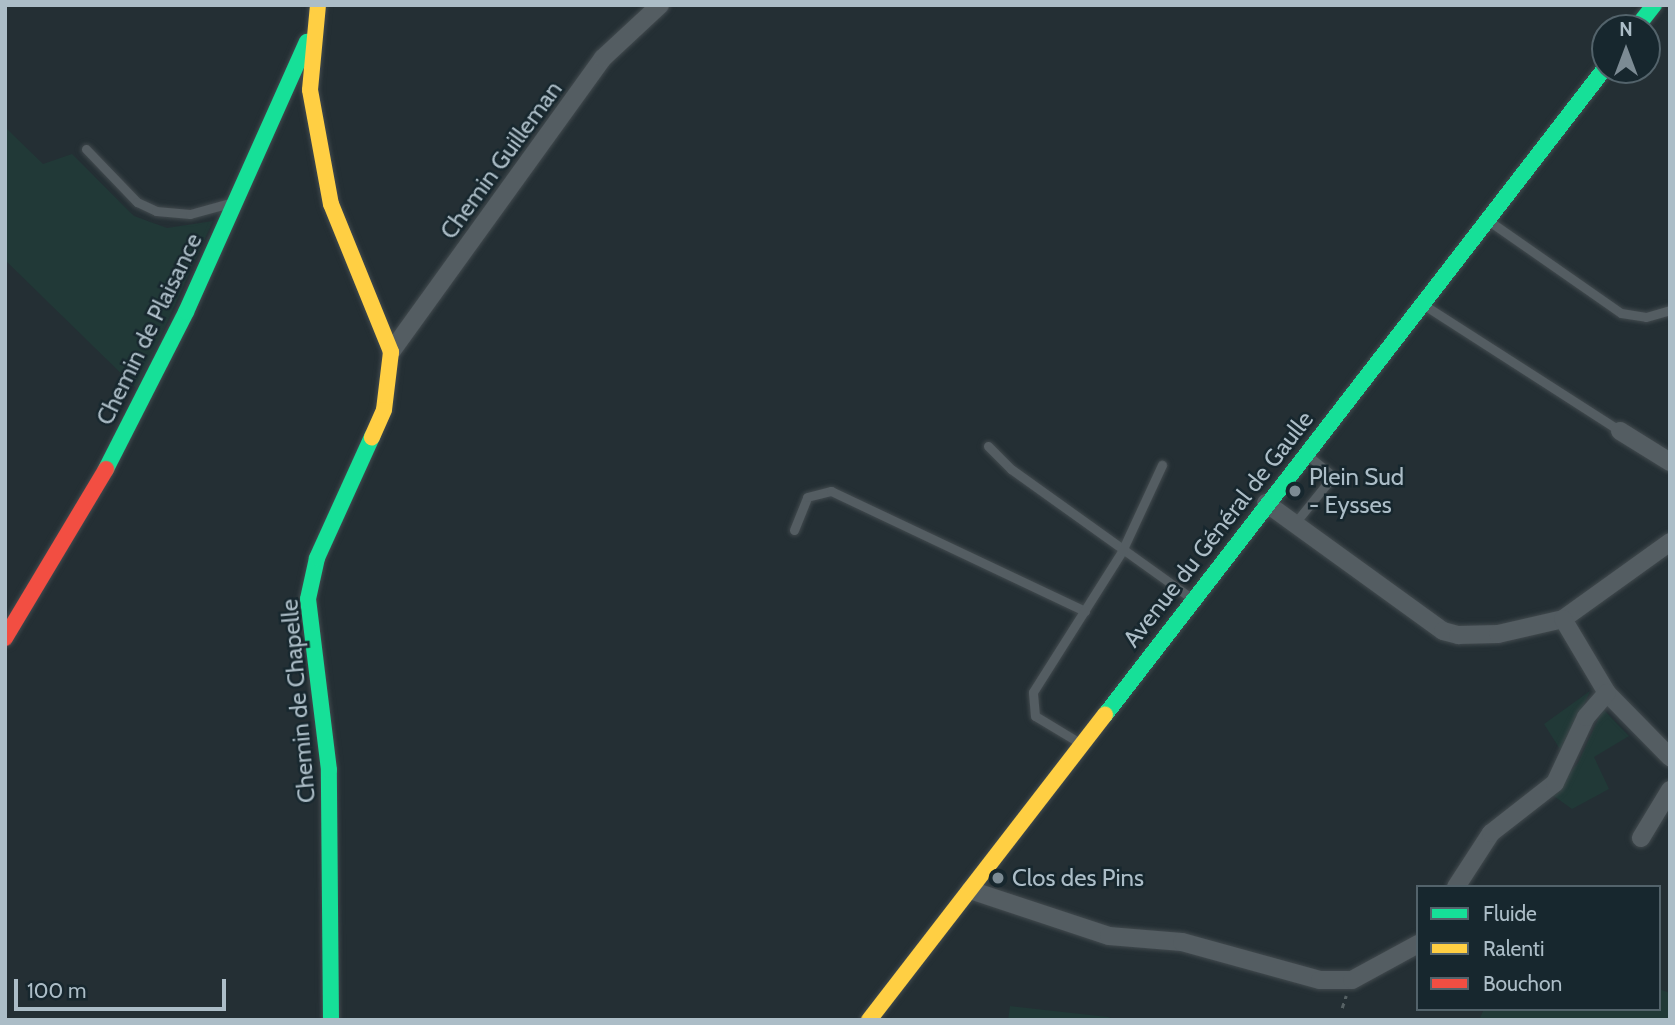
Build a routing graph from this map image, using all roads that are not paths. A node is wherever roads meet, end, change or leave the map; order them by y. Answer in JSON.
{"nodes":[{"id":1,"x":318,"y":5,"type":"edge"},
{"id":2,"x":660,"y":5,"type":"edge"},
{"id":3,"x":313,"y":29,"type":"junction"},
{"id":4,"x":1593,"y":84,"type":"edge"},
{"id":5,"x":86,"y":149,"type":"dead end"},
{"id":6,"x":235,"y":202,"type":"junction"},
{"id":7,"x":1487,"y":220,"type":"junction"},
{"id":8,"x":1423,"y":304,"type":"junction"},
{"id":9,"x":1670,"y":310,"type":"edge"},
{"id":10,"x":391,"y":352,"type":"junction"},
{"id":11,"x":1620,"y":430,"type":"joint"},
{"id":12,"x":988,"y":446,"type":"dead end"},
{"id":13,"x":1305,"y":454,"type":"junction"},
{"id":14,"x":1670,"y":462,"type":"edge"},
{"id":15,"x":1162,"y":465,"type":"dead end"},
{"id":16,"x":1266,"y":503,"type":"junction"},
{"id":17,"x":1295,"y":523,"type":"junction"},
{"id":18,"x":794,"y":530,"type":"dead end"},
{"id":19,"x":1670,"y":542,"type":"edge"},
{"id":20,"x":1122,"y":551,"type":"junction"},
{"id":21,"x":1193,"y":599,"type":"junction"},
{"id":22,"x":1085,"y":611,"type":"junction"},
{"id":23,"x":1563,"y":619,"type":"junction"},
{"id":24,"x":5,"y":638,"type":"edge"},
{"id":25,"x":1607,"y":693,"type":"junction"},
{"id":26,"x":1081,"y":744,"type":"junction"},
{"id":27,"x":1670,"y":757,"type":"edge"},
{"id":28,"x":1670,"y":790,"type":"edge"},
{"id":29,"x":1641,"y":838,"type":"dead end"},
{"id":30,"x":1457,"y":885,"type":"edge"},
{"id":31,"x":970,"y":890,"type":"junction"},
{"id":32,"x":1416,"y":945,"type":"edge"},
{"id":33,"x":331,"y":1020,"type":"edge"},
{"id":34,"x":869,"y":1020,"type":"edge"}],
"edges":[{"from":1,"to":3,"type":"street"},
{"from":2,"to":10,"type":"street","name":"Chemin Guilleman"},
{"from":3,"to":6,"type":"street","name":"Chemin de Plaisance"},
{"from":3,"to":10,"type":"street"},
{"from":4,"to":7,"type":"street","name":"Avenue du Général de Gaulle"},
{"from":5,"to":6,"type":"lane"},
{"from":6,"to":24,"type":"street","name":"Chemin de Plaisance"},
{"from":7,"to":8,"type":"street","name":"Avenue du Général de Gaulle"},
{"from":7,"to":9,"type":"lane"},
{"from":8,"to":11,"type":"lane"},
{"from":8,"to":13,"type":"street","name":"Avenue du Général de Gaulle"},
{"from":10,"to":33,"type":"street","name":"Chemin de Chapelle"},
{"from":11,"to":14,"type":"street"},
{"from":12,"to":20,"type":"lane"},
{"from":13,"to":16,"type":"street","name":"Avenue du Général de Gaulle"},
{"from":13,"to":17,"type":"lane"},
{"from":15,"to":20,"type":"lane"},
{"from":16,"to":17,"type":"street"},
{"from":16,"to":21,"type":"street","name":"Avenue du Général de Gaulle"},
{"from":17,"to":23,"type":"street"},
{"from":18,"to":22,"type":"lane"},
{"from":19,"to":23,"type":"street"},
{"from":20,"to":21,"type":"lane"},
{"from":20,"to":22,"type":"lane"},
{"from":21,"to":26,"type":"street","name":"Avenue du Général de Gaulle"},
{"from":22,"to":26,"type":"lane"},
{"from":23,"to":25,"type":"street"},
{"from":25,"to":27,"type":"street"},
{"from":25,"to":30,"type":"street"},
{"from":26,"to":31,"type":"street","name":"Avenue du Général de Gaulle"},
{"from":28,"to":29,"type":"street"},
{"from":31,"to":32,"type":"street"},
{"from":31,"to":34,"type":"street","name":"Avenue du Général de Gaulle"}]}
